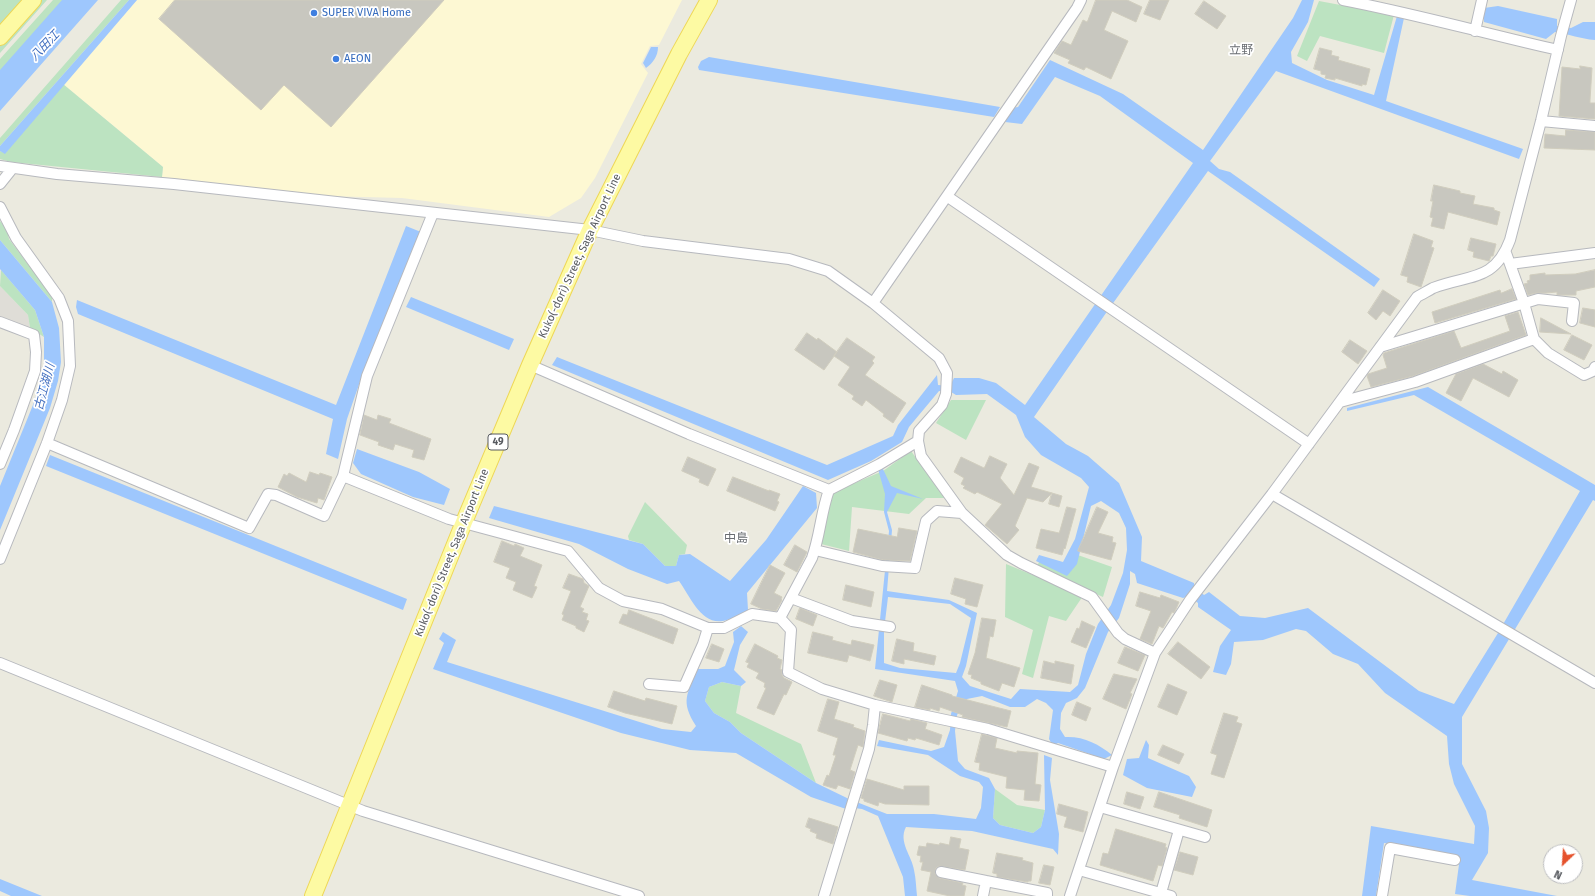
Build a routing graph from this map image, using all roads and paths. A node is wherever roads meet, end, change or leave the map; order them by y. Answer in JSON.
{"nodes":[{"id":1,"x":33,"y":0,"type":"edge"},
{"id":2,"x":708,"y":0,"type":"edge"},
{"id":3,"x":1081,"y":0,"type":"edge"},
{"id":4,"x":1343,"y":0,"type":"edge"},
{"id":5,"x":1482,"y":0,"type":"edge"},
{"id":6,"x":1571,"y":0,"type":"edge"},
{"id":7,"x":1475,"y":31,"type":"junction"},
{"id":8,"x":0,"y":37,"type":"edge"},
{"id":9,"x":1558,"y":50,"type":"junction"},
{"id":10,"x":1541,"y":121,"type":"junction"},
{"id":11,"x":1595,"y":126,"type":"edge"},
{"id":12,"x":0,"y":166,"type":"edge"},
{"id":13,"x":12,"y":168,"type":"junction"},
{"id":14,"x":0,"y":184,"type":"edge"},
{"id":15,"x":948,"y":197,"type":"junction"},
{"id":16,"x":0,"y":207,"type":"edge"},
{"id":17,"x":433,"y":213,"type":"junction"},
{"id":18,"x":590,"y":230,"type":"junction"},
{"id":19,"x":1506,"y":253,"type":"junction"},
{"id":20,"x":1595,"y":253,"type":"edge"},
{"id":21,"x":1510,"y":264,"type":"junction"},
{"id":22,"x":873,"y":303,"type":"junction"},
{"id":23,"x":1524,"y":303,"type":"junction"},
{"id":24,"x":1572,"y":321,"type":"dead end"},
{"id":25,"x":0,"y":322,"type":"edge"},
{"id":26,"x":1534,"y":339,"type":"junction"},
{"id":27,"x":1380,"y":347,"type":"junction"},
{"id":28,"x":530,"y":365,"type":"junction"},
{"id":29,"x":1595,"y":367,"type":"edge"},
{"id":30,"x":1340,"y":402,"type":"junction"},
{"id":31,"x":918,"y":441,"type":"junction"},
{"id":32,"x":47,"y":443,"type":"junction"},
{"id":33,"x":1309,"y":444,"type":"junction"},
{"id":34,"x":0,"y":464,"type":"edge"},
{"id":35,"x":343,"y":476,"type":"junction"},
{"id":36,"x":828,"y":490,"type":"junction"},
{"id":37,"x":1272,"y":494,"type":"junction"},
{"id":38,"x":962,"y":513,"type":"junction"},
{"id":39,"x":464,"y":522,"type":"junction"},
{"id":40,"x":815,"y":550,"type":"junction"},
{"id":41,"x":0,"y":559,"type":"edge"},
{"id":42,"x":791,"y":598,"type":"junction"},
{"id":43,"x":780,"y":618,"type":"junction"},
{"id":44,"x":890,"y":627,"type":"dead end"},
{"id":45,"x":708,"y":628,"type":"junction"},
{"id":46,"x":1155,"y":653,"type":"junction"},
{"id":47,"x":0,"y":663,"type":"edge"},
{"id":48,"x":1595,"y":683,"type":"edge"},
{"id":49,"x":649,"y":684,"type":"dead end"},
{"id":50,"x":874,"y":705,"type":"junction"},
{"id":51,"x":1114,"y":767,"type":"junction"},
{"id":52,"x":350,"y":806,"type":"junction"},
{"id":53,"x":1100,"y":807,"type":"junction"},
{"id":54,"x":1179,"y":830,"type":"junction"},
{"id":55,"x":1205,"y":837,"type":"dead end"},
{"id":56,"x":1455,"y":860,"type":"dead end"},
{"id":57,"x":1079,"y":870,"type":"junction"},
{"id":58,"x":941,"y":872,"type":"dead end"},
{"id":59,"x":986,"y":881,"type":"junction"},
{"id":60,"x":1161,"y":893,"type":"junction"},
{"id":61,"x":313,"y":896,"type":"edge"},
{"id":62,"x":639,"y":896,"type":"edge"},
{"id":63,"x":824,"y":896,"type":"edge"},
{"id":64,"x":983,"y":896,"type":"edge"},
{"id":65,"x":1047,"y":896,"type":"edge"},
{"id":66,"x":1070,"y":896,"type":"edge"},
{"id":67,"x":1171,"y":896,"type":"edge"},
{"id":68,"x":1382,"y":896,"type":"edge"}],
"edges":[{"from":1,"to":8,"type":"main road"},
{"from":2,"to":18,"type":"main road","name":"Kuko(-dori) Street, Saga Airport Line","number":"49"},
{"from":3,"to":15,"type":"street"},
{"from":4,"to":7,"type":"street"},
{"from":5,"to":7,"type":"street"},
{"from":6,"to":9,"type":"street"},
{"from":7,"to":9,"type":"street"},
{"from":9,"to":10,"type":"street"},
{"from":10,"to":11,"type":"street"},
{"from":10,"to":19,"type":"street"},
{"from":12,"to":13,"type":"street"},
{"from":13,"to":14,"type":"street"},
{"from":13,"to":17,"type":"street"},
{"from":15,"to":22,"type":"street"},
{"from":15,"to":33,"type":"street"},
{"from":16,"to":32,"type":"street"},
{"from":17,"to":18,"type":"street"},
{"from":17,"to":35,"type":"street"},
{"from":18,"to":22,"type":"street"},
{"from":18,"to":28,"type":"main road","name":"Kuko(-dori) Street, Saga Airport Line","number":"49"},
{"from":19,"to":21,"type":"street"},
{"from":19,"to":27,"type":"street"},
{"from":20,"to":21,"type":"street"},
{"from":21,"to":23,"type":"street"},
{"from":22,"to":31,"type":"street"},
{"from":23,"to":24,"type":"street"},
{"from":23,"to":26,"type":"street"},
{"from":23,"to":27,"type":"street"},
{"from":25,"to":34,"type":"street"},
{"from":26,"to":29,"type":"street"},
{"from":26,"to":30,"type":"street"},
{"from":27,"to":30,"type":"street"},
{"from":28,"to":36,"type":"street"},
{"from":28,"to":39,"type":"main road","name":"Kuko(-dori) Street, Saga Airport Line","number":"49"},
{"from":30,"to":33,"type":"street"},
{"from":31,"to":36,"type":"street"},
{"from":31,"to":38,"type":"street"},
{"from":32,"to":35,"type":"street"},
{"from":32,"to":41,"type":"street"},
{"from":33,"to":37,"type":"street"},
{"from":35,"to":39,"type":"street"},
{"from":36,"to":40,"type":"street"},
{"from":37,"to":46,"type":"street"},
{"from":37,"to":48,"type":"street"},
{"from":38,"to":40,"type":"street"},
{"from":38,"to":46,"type":"street"},
{"from":39,"to":45,"type":"street"},
{"from":39,"to":52,"type":"main road","name":"Kuko(-dori) Street, Saga Airport Line","number":"49"},
{"from":40,"to":42,"type":"street"},
{"from":42,"to":43,"type":"street"},
{"from":42,"to":44,"type":"street"},
{"from":43,"to":45,"type":"street"},
{"from":43,"to":50,"type":"street"},
{"from":45,"to":49,"type":"street"},
{"from":46,"to":51,"type":"street"},
{"from":47,"to":52,"type":"street"},
{"from":50,"to":51,"type":"street"},
{"from":50,"to":63,"type":"street"},
{"from":51,"to":53,"type":"street"},
{"from":52,"to":61,"type":"main road","name":"Kuko(-dori) Street, Saga Airport Line","number":"49"},
{"from":52,"to":62,"type":"street"},
{"from":53,"to":54,"type":"street"},
{"from":53,"to":57,"type":"street"},
{"from":54,"to":55,"type":"street"},
{"from":54,"to":60,"type":"street"},
{"from":56,"to":68,"type":"street"},
{"from":57,"to":60,"type":"street"},
{"from":57,"to":66,"type":"street"},
{"from":58,"to":59,"type":"street"},
{"from":59,"to":64,"type":"street"},
{"from":59,"to":65,"type":"street"},
{"from":60,"to":67,"type":"street"}]}
